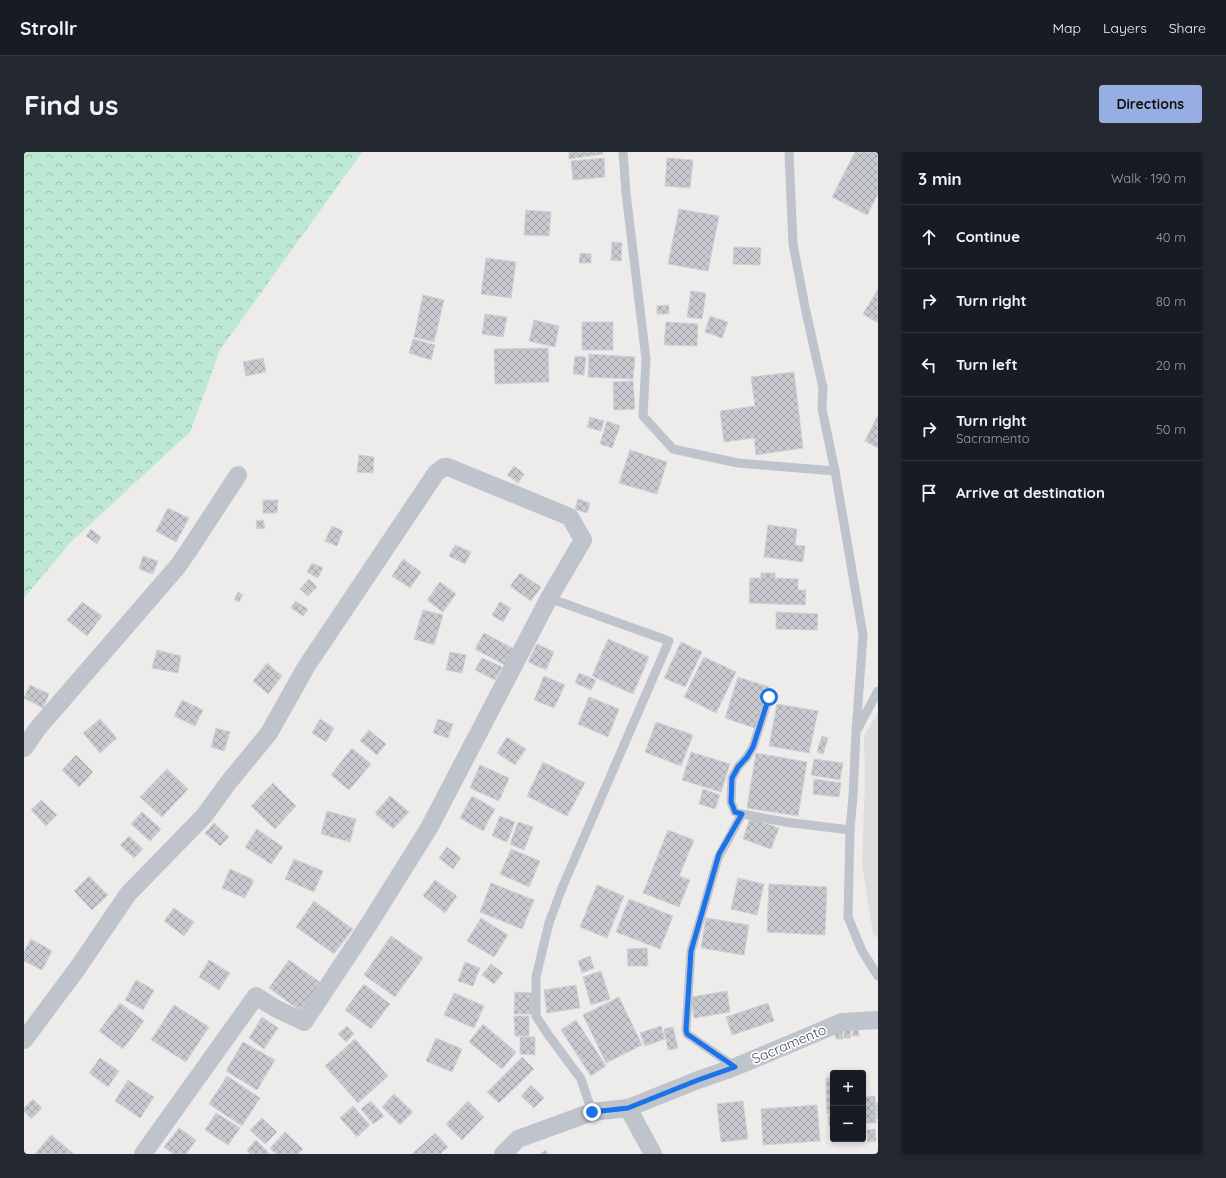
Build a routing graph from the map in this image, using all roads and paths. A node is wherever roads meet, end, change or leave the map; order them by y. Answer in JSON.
{"nodes":[{"id":1,"x":623,"y":152,"type":"edge"},
{"id":2,"x":789,"y":152,"type":"edge"},
{"id":3,"x":835,"y":472,"type":"junction"},
{"id":4,"x":238,"y":475,"type":"dead end"},
{"id":5,"x":549,"y":598,"type":"junction"},
{"id":6,"x":878,"y":691,"type":"edge"},
{"id":7,"x":769,"y":697,"type":"dead end"},
{"id":8,"x":856,"y":732,"type":"junction"},
{"id":9,"x":24,"y":748,"type":"edge"},
{"id":10,"x":742,"y":814,"type":"junction"},
{"id":11,"x":850,"y":830,"type":"junction"},
{"id":12,"x":878,"y":976,"type":"edge"},
{"id":13,"x":878,"y":1020,"type":"edge"},
{"id":14,"x":24,"y":1040,"type":"edge"},
{"id":15,"x":735,"y":1067,"type":"junction"},
{"id":16,"x":628,"y":1108,"type":"junction"},
{"id":17,"x":592,"y":1112,"type":"junction"},
{"id":18,"x":143,"y":1154,"type":"edge"},
{"id":19,"x":503,"y":1154,"type":"edge"},
{"id":20,"x":652,"y":1154,"type":"edge"}],
"edges":[{"from":1,"to":3,"type":"lane"},
{"from":2,"to":3,"type":"lane"},
{"from":3,"to":8,"type":"lane"},
{"from":4,"to":9,"type":"street"},
{"from":5,"to":14,"type":"street"},
{"from":5,"to":17,"type":"lane"},
{"from":5,"to":18,"type":"street"},
{"from":6,"to":8,"type":"lane"},
{"from":7,"to":10,"type":"lane"},
{"from":8,"to":11,"type":"lane"},
{"from":10,"to":11,"type":"lane"},
{"from":10,"to":15,"type":"lane"},
{"from":11,"to":12,"type":"lane"},
{"from":13,"to":15,"type":"street","name":"Sacramento"},
{"from":15,"to":16,"type":"street","name":"Sacramento"},
{"from":16,"to":17,"type":"street","name":"Sacramento"},
{"from":16,"to":20,"type":"street"},
{"from":17,"to":19,"type":"street","name":"Sacramento"}]}
